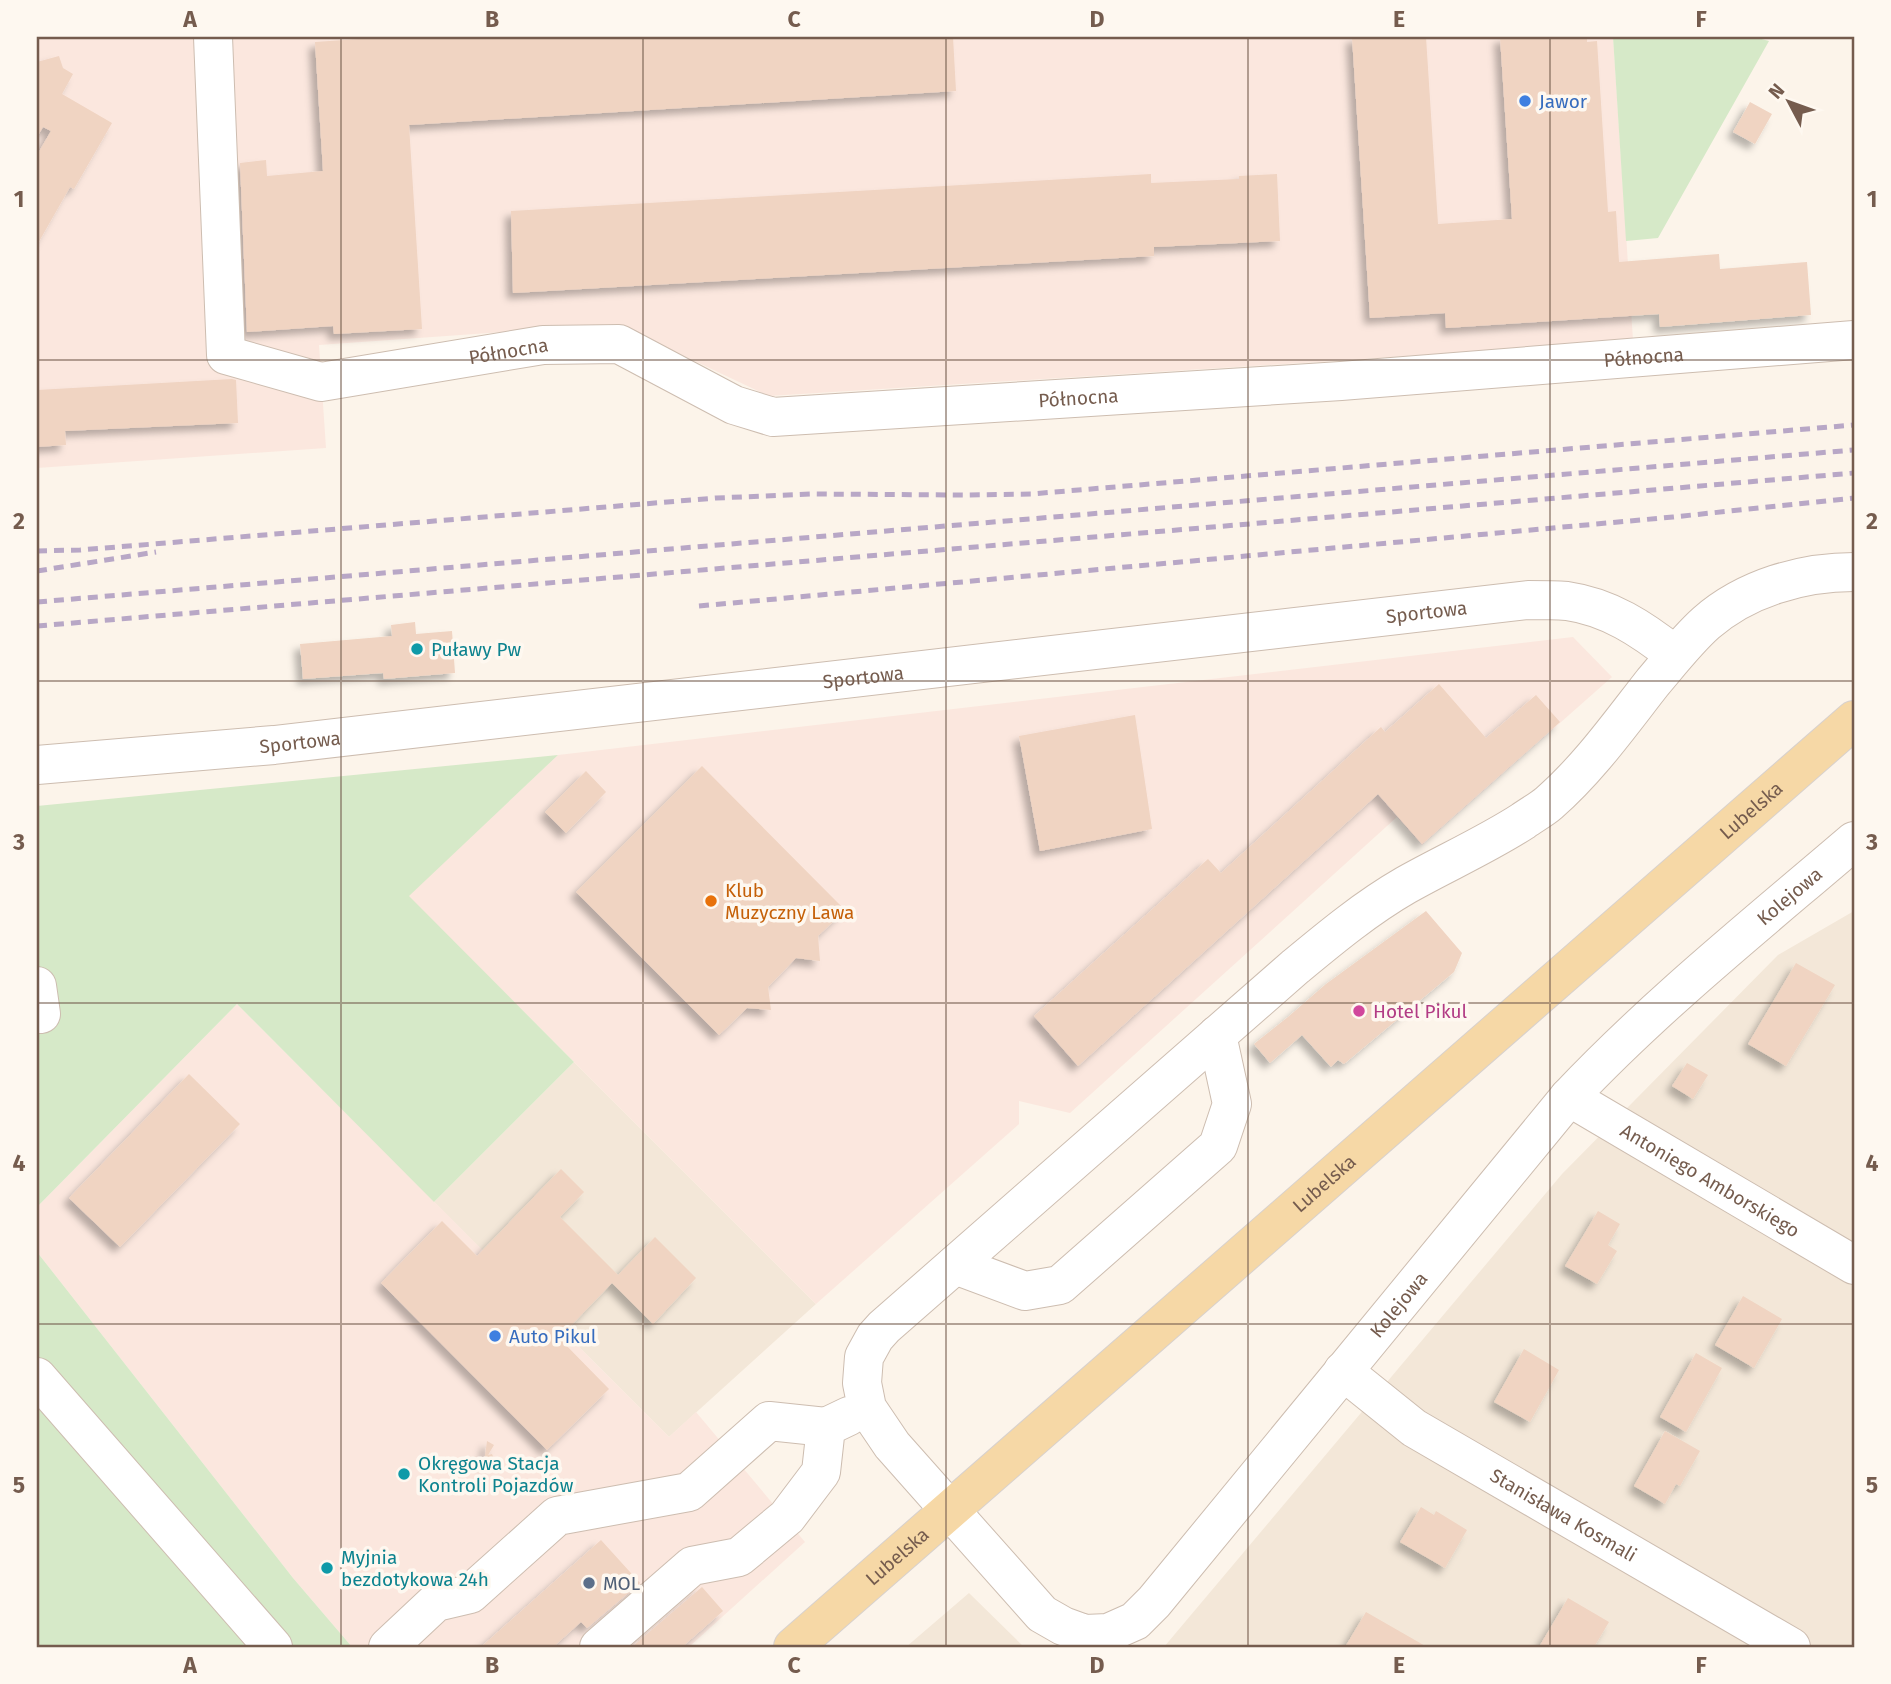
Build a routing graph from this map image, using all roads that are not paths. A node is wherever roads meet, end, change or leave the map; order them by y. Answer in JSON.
{"nodes":[{"id":1,"x":213,"y":37,"type":"edge"},
{"id":2,"x":1854,"y":340,"type":"edge"},
{"id":3,"x":1854,"y":572,"type":"edge"},
{"id":4,"x":1675,"y":655,"type":"junction"},
{"id":5,"x":1854,"y":720,"type":"edge"},
{"id":6,"x":37,"y":765,"type":"edge"},
{"id":7,"x":1854,"y":841,"type":"edge"},
{"id":8,"x":1217,"y":1035,"type":"junction"},
{"id":9,"x":1569,"y":1097,"type":"junction"},
{"id":10,"x":955,"y":1265,"type":"junction"},
{"id":11,"x":1854,"y":1265,"type":"edge"},
{"id":12,"x":1343,"y":1371,"type":"junction"},
{"id":13,"x":37,"y":1377,"type":"edge"},
{"id":14,"x":867,"y":1408,"type":"junction"},
{"id":15,"x":826,"y":1427,"type":"junction"},
{"id":16,"x":949,"y":1510,"type":"junction"},
{"id":17,"x":1085,"y":1641,"type":"edge"},
{"id":18,"x":273,"y":1647,"type":"edge"},
{"id":19,"x":388,"y":1647,"type":"edge"},
{"id":20,"x":599,"y":1647,"type":"edge"},
{"id":21,"x":793,"y":1647,"type":"edge"},
{"id":22,"x":1791,"y":1647,"type":"edge"}],
"edges":[{"from":1,"to":2,"type":"street","name":"Północna"},
{"from":3,"to":4,"type":"street"},
{"from":4,"to":6,"type":"street","name":"Sportowa"},
{"from":4,"to":8,"type":"street"},
{"from":5,"to":16,"type":"main road","name":"Lubelska"},
{"from":7,"to":9,"type":"street","name":"Kolejowa"},
{"from":8,"to":10,"type":"street"},
{"from":8,"to":10,"type":"street"},
{"from":9,"to":11,"type":"street","name":"Antoniego Amborskiego"},
{"from":9,"to":12,"type":"street","name":"Kolejowa"},
{"from":10,"to":14,"type":"street"},
{"from":12,"to":17,"type":"street","name":"Kolejowa"},
{"from":12,"to":22,"type":"street","name":"Stanisława Kosmali"},
{"from":13,"to":18,"type":"street"},
{"from":14,"to":15,"type":"street"},
{"from":14,"to":16,"type":"street","name":"Kolejowa"},
{"from":15,"to":19,"type":"street"},
{"from":15,"to":20,"type":"street"},
{"from":16,"to":17,"type":"street","name":"Kolejowa"},
{"from":16,"to":21,"type":"main road","name":"Lubelska"}]}
